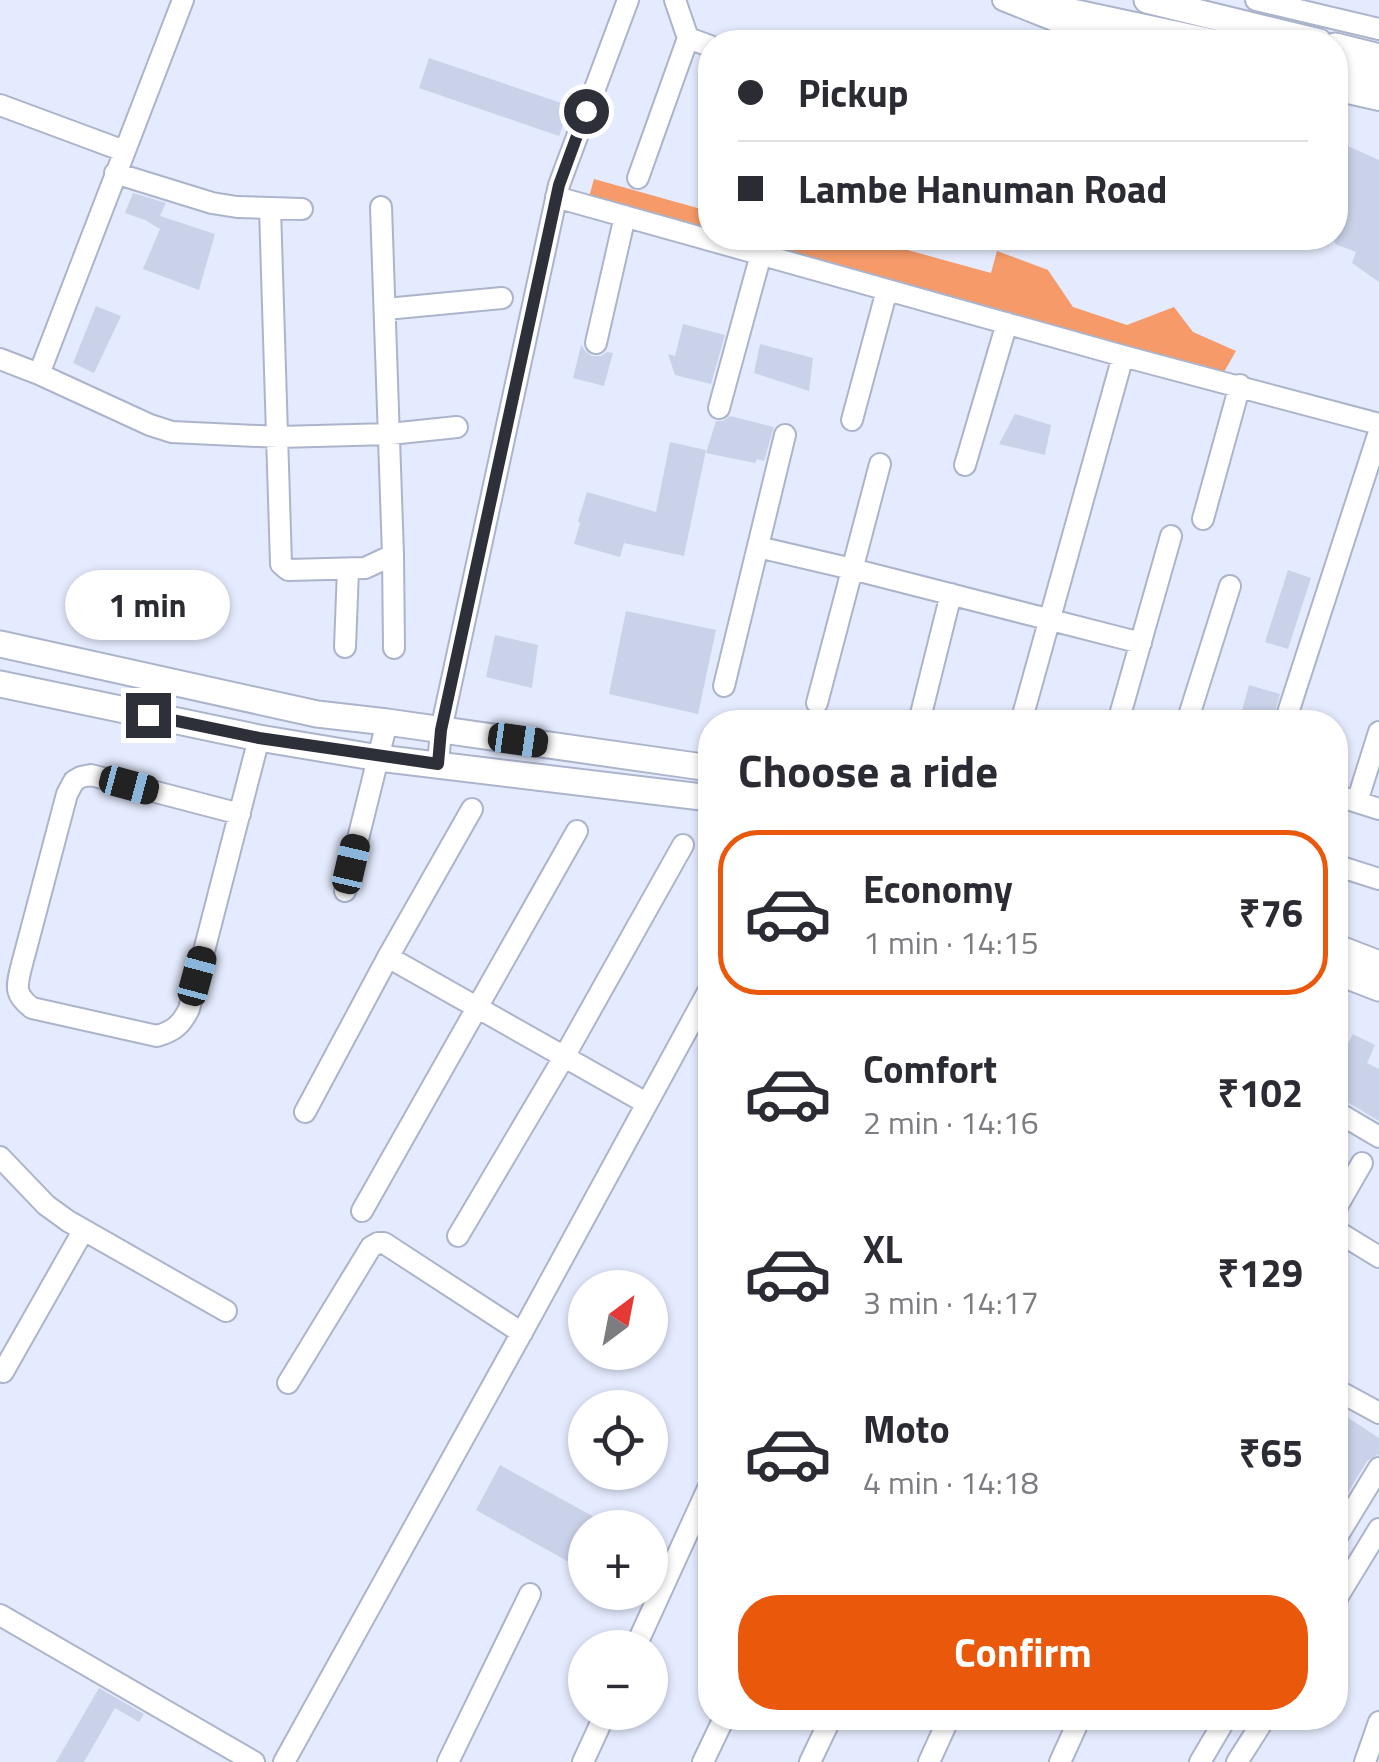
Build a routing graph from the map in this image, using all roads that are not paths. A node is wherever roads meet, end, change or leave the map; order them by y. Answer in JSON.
{"nodes":[{"id":1,"x":183,"y":0,"type":"edge"},
{"id":2,"x":628,"y":0,"type":"edge"},
{"id":3,"x":675,"y":0,"type":"edge"},
{"id":4,"x":1003,"y":0,"type":"edge"},
{"id":5,"x":1016,"y":0,"type":"edge"},
{"id":6,"x":1148,"y":0,"type":"edge"},
{"id":7,"x":1256,"y":0,"type":"edge"},
{"id":8,"x":1379,"y":29,"type":"edge"},
{"id":9,"x":1085,"y":30,"type":"edge"},
{"id":10,"x":1158,"y":30,"type":"edge"},
{"id":11,"x":1270,"y":30,"type":"edge"},
{"id":12,"x":688,"y":38,"type":"junction"},
{"id":13,"x":698,"y":42,"type":"edge"},
{"id":14,"x":1348,"y":49,"type":"edge"},
{"id":15,"x":1379,"y":57,"type":"edge"},
{"id":16,"x":1348,"y":73,"type":"edge"},
{"id":17,"x":1379,"y":80,"type":"edge"},
{"id":18,"x":1348,"y":93,"type":"edge"},
{"id":19,"x":1379,"y":100,"type":"edge"},
{"id":20,"x":0,"y":104,"type":"edge"},
{"id":21,"x":124,"y":151,"type":"junction"},
{"id":22,"x":115,"y":173,"type":"junction"},
{"id":23,"x":638,"y":178,"type":"dead end"},
{"id":24,"x":556,"y":197,"type":"junction"},
{"id":25,"x":382,"y":207,"type":"dead end"},
{"id":26,"x":270,"y":208,"type":"junction"},
{"id":27,"x":302,"y":209,"type":"dead end"},
{"id":28,"x":625,"y":216,"type":"junction"},
{"id":29,"x":698,"y":236,"type":"edge"},
{"id":30,"x":747,"y":250,"type":"edge"},
{"id":31,"x":761,"y":254,"type":"junction"},
{"id":32,"x":886,"y":290,"type":"junction"},
{"id":33,"x":502,"y":298,"type":"dead end"},
{"id":34,"x":386,"y":309,"type":"junction"},
{"id":35,"x":1007,"y":323,"type":"junction"},
{"id":36,"x":596,"y":343,"type":"dead end"},
{"id":37,"x":1123,"y":356,"type":"junction"},
{"id":38,"x":0,"y":359,"type":"edge"},
{"id":39,"x":39,"y":374,"type":"junction"},
{"id":40,"x":1240,"y":386,"type":"junction"},
{"id":41,"x":720,"y":408,"type":"dead end"},
{"id":42,"x":852,"y":420,"type":"dead end"},
{"id":43,"x":1379,"y":424,"type":"edge"},
{"id":44,"x":457,"y":427,"type":"dead end"},
{"id":45,"x":1379,"y":433,"type":"edge"},
{"id":46,"x":390,"y":434,"type":"junction"},
{"id":47,"x":785,"y":436,"type":"dead end"},
{"id":48,"x":278,"y":437,"type":"junction"},
{"id":49,"x":880,"y":464,"type":"dead end"},
{"id":50,"x":965,"y":465,"type":"dead end"},
{"id":51,"x":1202,"y":519,"type":"dead end"},
{"id":52,"x":1172,"y":536,"type":"dead end"},
{"id":53,"x":758,"y":547,"type":"junction"},
{"id":54,"x":394,"y":555,"type":"junction"},
{"id":55,"x":348,"y":569,"type":"junction"},
{"id":56,"x":852,"y":569,"type":"junction"},
{"id":57,"x":1230,"y":586,"type":"dead end"},
{"id":58,"x":951,"y":594,"type":"junction"},
{"id":59,"x":1050,"y":618,"type":"junction"},
{"id":60,"x":1141,"y":642,"type":"junction"},
{"id":61,"x":0,"y":644,"type":"edge"},
{"id":62,"x":345,"y":647,"type":"dead end"},
{"id":63,"x":394,"y":648,"type":"dead end"},
{"id":64,"x":0,"y":684,"type":"edge"},
{"id":65,"x":724,"y":686,"type":"dead end"},
{"id":66,"x":816,"y":703,"type":"dead end"},
{"id":67,"x":922,"y":710,"type":"edge"},
{"id":68,"x":1024,"y":710,"type":"edge"},
{"id":69,"x":1121,"y":710,"type":"edge"},
{"id":70,"x":1191,"y":710,"type":"edge"},
{"id":71,"x":1289,"y":710,"type":"edge"},
{"id":72,"x":387,"y":722,"type":"junction"},
{"id":73,"x":441,"y":730,"type":"junction"},
{"id":74,"x":1379,"y":732,"type":"edge"},
{"id":75,"x":259,"y":738,"type":"junction"},
{"id":76,"x":379,"y":758,"type":"junction"},
{"id":77,"x":438,"y":764,"type":"junction"},
{"id":78,"x":698,"y":766,"type":"edge"},
{"id":79,"x":698,"y":796,"type":"edge"},
{"id":80,"x":1348,"y":799,"type":"edge"},
{"id":81,"x":1358,"y":802,"type":"junction"},
{"id":82,"x":472,"y":809,"type":"dead end"},
{"id":83,"x":1379,"y":809,"type":"edge"},
{"id":84,"x":240,"y":814,"type":"junction"},
{"id":85,"x":578,"y":831,"type":"dead end"},
{"id":86,"x":683,"y":845,"type":"dead end"},
{"id":87,"x":1348,"y":869,"type":"edge"},
{"id":88,"x":1379,"y":879,"type":"edge"},
{"id":89,"x":346,"y":891,"type":"dead end"},
{"id":90,"x":1348,"y":953,"type":"edge"},
{"id":91,"x":388,"y":957,"type":"junction"},
{"id":92,"x":1378,"y":966,"type":"edge"},
{"id":93,"x":1348,"y":970,"type":"edge"},
{"id":94,"x":477,"y":1007,"type":"junction"},
{"id":95,"x":698,"y":1026,"type":"edge"},
{"id":96,"x":564,"y":1057,"type":"junction"},
{"id":97,"x":646,"y":1104,"type":"junction"},
{"id":98,"x":305,"y":1112,"type":"dead end"},
{"id":99,"x":1348,"y":1119,"type":"edge"},
{"id":100,"x":1379,"y":1138,"type":"edge"},
{"id":101,"x":0,"y":1157,"type":"edge"},
{"id":102,"x":1362,"y":1163,"type":"dead end"},
{"id":103,"x":1348,"y":1187,"type":"edge"},
{"id":104,"x":362,"y":1210,"type":"dead end"},
{"id":105,"x":83,"y":1230,"type":"junction"},
{"id":106,"x":458,"y":1236,"type":"dead end"},
{"id":107,"x":1348,"y":1238,"type":"edge"},
{"id":108,"x":1379,"y":1257,"type":"edge"},
{"id":109,"x":226,"y":1311,"type":"dead end"},
{"id":110,"x":522,"y":1333,"type":"junction"},
{"id":111,"x":2,"y":1372,"type":"dead end"},
{"id":112,"x":288,"y":1383,"type":"dead end"},
{"id":113,"x":1348,"y":1396,"type":"edge"},
{"id":114,"x":1379,"y":1412,"type":"edge"},
{"id":115,"x":1379,"y":1468,"type":"edge"},
{"id":116,"x":698,"y":1510,"type":"edge"},
{"id":117,"x":1348,"y":1519,"type":"edge"},
{"id":118,"x":1379,"y":1529,"type":"edge"},
{"id":119,"x":1348,"y":1580,"type":"edge"},
{"id":120,"x":530,"y":1594,"type":"dead end"},
{"id":121,"x":1,"y":1619,"type":"edge"},
{"id":122,"x":643,"y":1630,"type":"edge"},
{"id":123,"x":1379,"y":1722,"type":"edge"},
{"id":124,"x":598,"y":1730,"type":"edge"},
{"id":125,"x":718,"y":1730,"type":"edge"},
{"id":126,"x":825,"y":1730,"type":"edge"},
{"id":127,"x":944,"y":1730,"type":"edge"},
{"id":128,"x":1075,"y":1730,"type":"edge"},
{"id":129,"x":1219,"y":1730,"type":"edge"},
{"id":130,"x":1256,"y":1730,"type":"edge"},
{"id":131,"x":254,"y":1762,"type":"edge"},
{"id":132,"x":284,"y":1762,"type":"edge"},
{"id":133,"x":448,"y":1762,"type":"edge"},
{"id":134,"x":583,"y":1762,"type":"edge"},
{"id":135,"x":703,"y":1762,"type":"edge"},
{"id":136,"x":810,"y":1762,"type":"edge"},
{"id":137,"x":929,"y":1762,"type":"edge"},
{"id":138,"x":1060,"y":1762,"type":"edge"},
{"id":139,"x":1200,"y":1762,"type":"edge"},
{"id":140,"x":1236,"y":1762,"type":"edge"},
{"id":141,"x":1365,"y":1762,"type":"edge"}],
"edges":[{"from":1,"to":21,"type":"street"},
{"from":2,"to":24,"type":"street"},
{"from":3,"to":12,"type":"street"},
{"from":4,"to":9,"type":"street"},
{"from":5,"to":10,"type":"main road"},
{"from":6,"to":11,"type":"main road"},
{"from":7,"to":8,"type":"street"},
{"from":12,"to":13,"type":"street"},
{"from":12,"to":23,"type":"street"},
{"from":14,"to":15,"type":"main road"},
{"from":16,"to":17,"type":"main road"},
{"from":18,"to":19,"type":"street"},
{"from":20,"to":21,"type":"street"},
{"from":21,"to":22,"type":"street"},
{"from":22,"to":26,"type":"street"},
{"from":22,"to":39,"type":"street"},
{"from":24,"to":28,"type":"street"},
{"from":24,"to":73,"type":"street"},
{"from":25,"to":34,"type":"street"},
{"from":26,"to":27,"type":"street"},
{"from":26,"to":48,"type":"street"},
{"from":28,"to":29,"type":"street"},
{"from":28,"to":36,"type":"street"},
{"from":30,"to":31,"type":"street"},
{"from":31,"to":32,"type":"street"},
{"from":31,"to":41,"type":"street"},
{"from":32,"to":35,"type":"street"},
{"from":32,"to":42,"type":"street"},
{"from":33,"to":34,"type":"street"},
{"from":34,"to":46,"type":"street"},
{"from":35,"to":37,"type":"street"},
{"from":35,"to":50,"type":"street"},
{"from":37,"to":40,"type":"street"},
{"from":37,"to":59,"type":"street"},
{"from":38,"to":39,"type":"street"},
{"from":39,"to":48,"type":"street"},
{"from":40,"to":43,"type":"street"},
{"from":40,"to":51,"type":"street"},
{"from":44,"to":46,"type":"street"},
{"from":45,"to":71,"type":"street"},
{"from":46,"to":48,"type":"street"},
{"from":46,"to":54,"type":"street"},
{"from":47,"to":53,"type":"street"},
{"from":48,"to":55,"type":"street"},
{"from":49,"to":56,"type":"street"},
{"from":52,"to":60,"type":"street"},
{"from":53,"to":56,"type":"street"},
{"from":53,"to":65,"type":"street"},
{"from":54,"to":55,"type":"street"},
{"from":54,"to":63,"type":"street"},
{"from":55,"to":62,"type":"street"},
{"from":56,"to":58,"type":"street"},
{"from":56,"to":66,"type":"street"},
{"from":57,"to":70,"type":"street"},
{"from":58,"to":59,"type":"street"},
{"from":58,"to":67,"type":"street"},
{"from":59,"to":60,"type":"street"},
{"from":59,"to":68,"type":"street"},
{"from":60,"to":69,"type":"street"},
{"from":61,"to":72,"type":"main road"},
{"from":64,"to":75,"type":"main road"},
{"from":72,"to":73,"type":"main road"},
{"from":72,"to":76,"type":"street"},
{"from":73,"to":77,"type":"street"},
{"from":73,"to":78,"type":"main road"},
{"from":74,"to":81,"type":"street"},
{"from":75,"to":76,"type":"main road"},
{"from":75,"to":84,"type":"street"},
{"from":76,"to":77,"type":"main road"},
{"from":76,"to":89,"type":"street"},
{"from":77,"to":79,"type":"main road"},
{"from":80,"to":81,"type":"street"},
{"from":81,"to":83,"type":"street"},
{"from":82,"to":91,"type":"street"},
{"from":84,"to":84,"type":"street"},
{"from":85,"to":94,"type":"street"},
{"from":86,"to":96,"type":"street"},
{"from":87,"to":88,"type":"street"},
{"from":90,"to":92,"type":"main road"},
{"from":91,"to":94,"type":"street"},
{"from":91,"to":98,"type":"street"},
{"from":92,"to":93,"type":"main road"},
{"from":94,"to":96,"type":"street"},
{"from":94,"to":104,"type":"street"},
{"from":95,"to":97,"type":"street"},
{"from":96,"to":97,"type":"street"},
{"from":96,"to":106,"type":"street"},
{"from":97,"to":110,"type":"street"},
{"from":99,"to":100,"type":"street"},
{"from":101,"to":105,"type":"street"},
{"from":102,"to":103,"type":"street"},
{"from":105,"to":109,"type":"street"},
{"from":105,"to":111,"type":"street"},
{"from":107,"to":108,"type":"street"},
{"from":110,"to":112,"type":"street"},
{"from":110,"to":132,"type":"street"},
{"from":113,"to":114,"type":"street"},
{"from":115,"to":117,"type":"street"},
{"from":116,"to":122,"type":"street"},
{"from":118,"to":119,"type":"street"},
{"from":120,"to":133,"type":"street"},
{"from":121,"to":131,"type":"street"},
{"from":123,"to":141,"type":"street"},
{"from":124,"to":134,"type":"street"},
{"from":125,"to":135,"type":"street"},
{"from":126,"to":136,"type":"street"},
{"from":127,"to":137,"type":"street"},
{"from":128,"to":138,"type":"street"},
{"from":129,"to":139,"type":"street"},
{"from":130,"to":140,"type":"street"}]}
